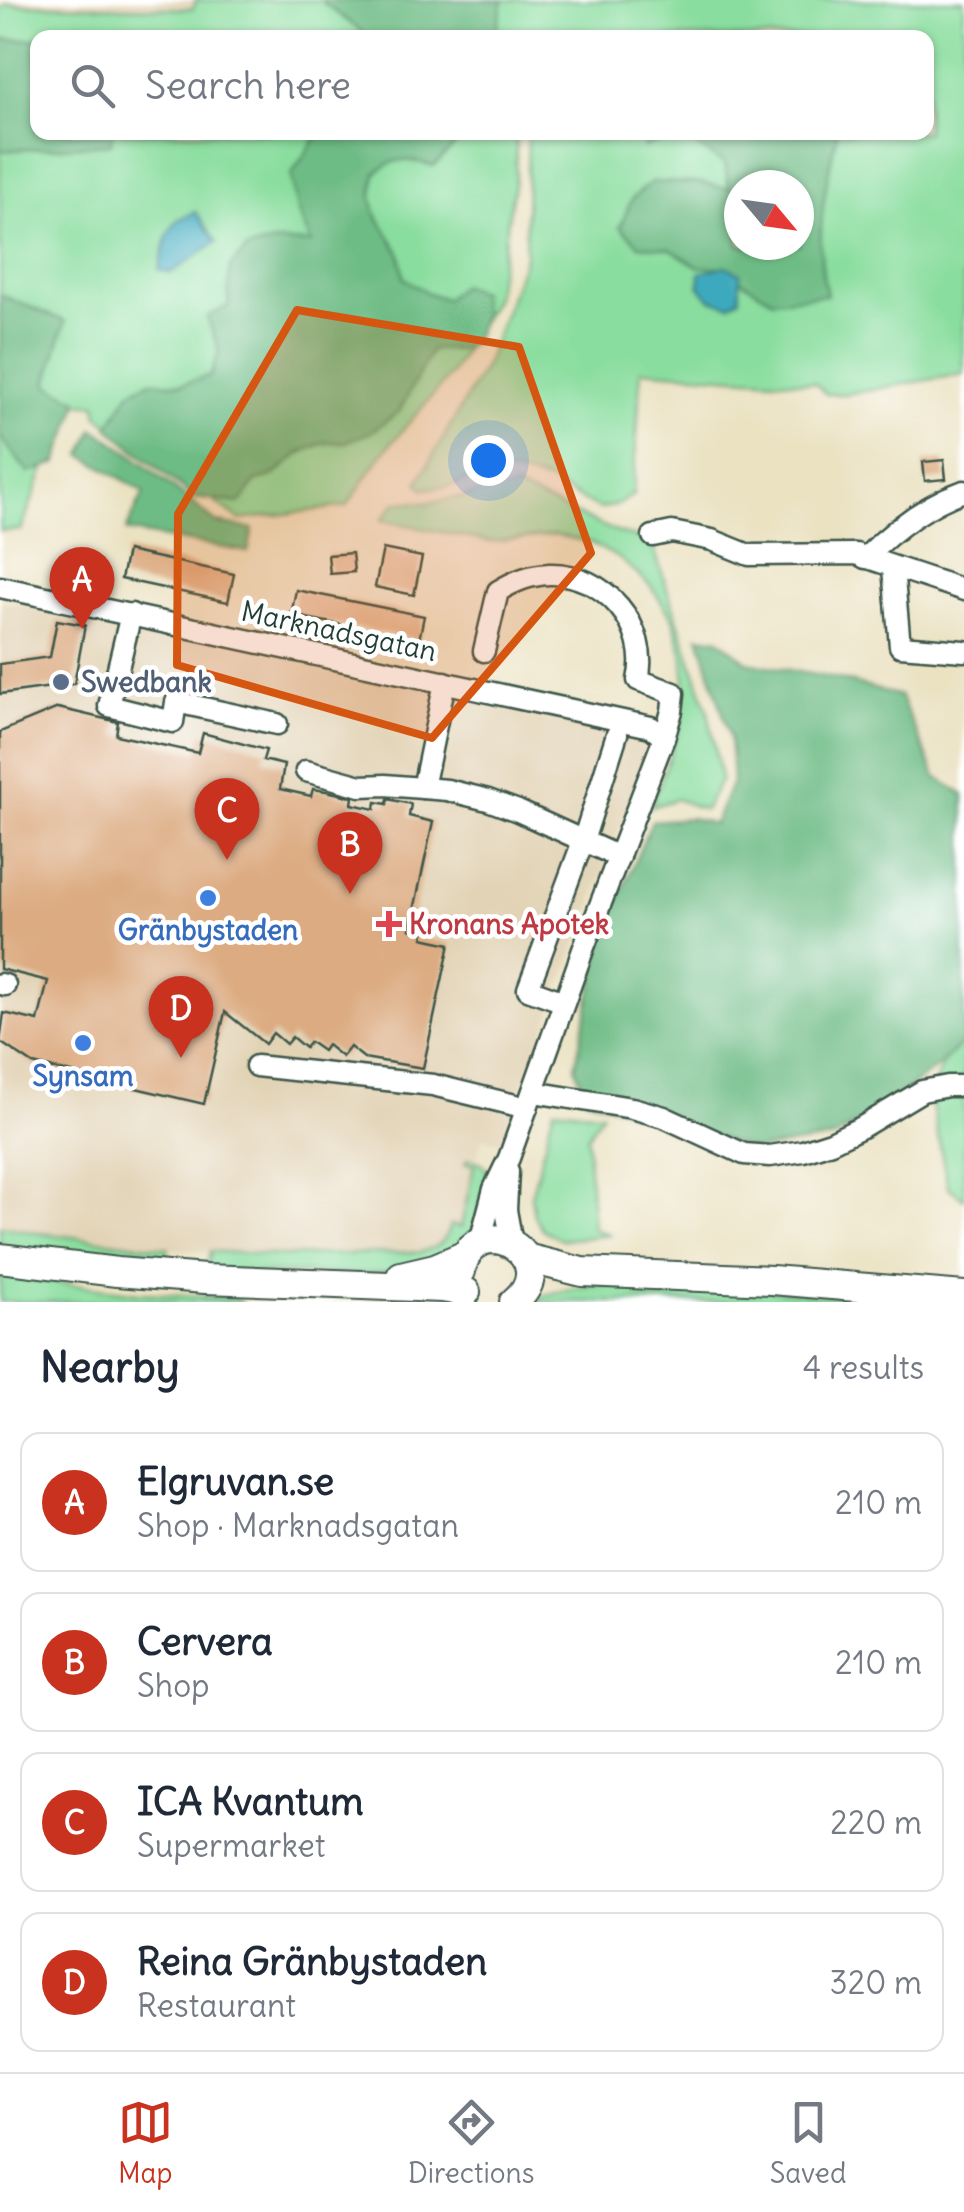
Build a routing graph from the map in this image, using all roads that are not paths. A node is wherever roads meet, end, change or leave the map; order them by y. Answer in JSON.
{"nodes":[{"id":1,"x":964,"y":491,"type":"edge"},
{"id":2,"x":654,"y":536,"type":"dead end"},
{"id":3,"x":865,"y":558,"type":"junction"},
{"id":4,"x":893,"y":568,"type":"junction"},
{"id":5,"x":0,"y":586,"type":"edge"},
{"id":6,"x":964,"y":590,"type":"edge"},
{"id":7,"x":131,"y":614,"type":"junction"},
{"id":8,"x":484,"y":651,"type":"dead end"},
{"id":9,"x":964,"y":651,"type":"edge"},
{"id":10,"x":444,"y":682,"type":"junction"},
{"id":11,"x":277,"y":724,"type":"dead end"},
{"id":12,"x":617,"y":734,"type":"dead end"},
{"id":13,"x":664,"y":738,"type":"junction"},
{"id":14,"x":306,"y":771,"type":"dead end"},
{"id":15,"x":423,"y":788,"type":"junction"},
{"id":16,"x":584,"y":841,"type":"junction"},
{"id":17,"x":618,"y":858,"type":"junction"},
{"id":18,"x":564,"y":1002,"type":"junction"},
{"id":19,"x":256,"y":1066,"type":"dead end"},
{"id":20,"x":964,"y":1086,"type":"edge"},
{"id":21,"x":530,"y":1100,"type":"junction"},
{"id":22,"x":509,"y":1158,"type":"junction"},
{"id":23,"x":473,"y":1248,"type":"junction"},
{"id":24,"x":519,"y":1251,"type":"junction"},
{"id":25,"x":0,"y":1258,"type":"edge"},
{"id":26,"x":582,"y":1272,"type":"junction"},
{"id":27,"x":291,"y":1282,"type":"junction"},
{"id":28,"x":520,"y":1296,"type":"edge"},
{"id":29,"x":964,"y":1296,"type":"edge"},
{"id":30,"x":471,"y":1297,"type":"edge"}],
"edges":[{"from":1,"to":3,"type":"street"},
{"from":2,"to":3,"type":"street"},
{"from":3,"to":4,"type":"street"},
{"from":4,"to":6,"type":"street"},
{"from":4,"to":9,"type":"street"},
{"from":5,"to":7,"type":"street","name":"Marknadsgatan"},
{"from":7,"to":10,"type":"street","name":"Marknadsgatan"},
{"from":7,"to":11,"type":"street"},
{"from":8,"to":13,"type":"street"},
{"from":10,"to":13,"type":"street","name":"Marknadsgatan"},
{"from":10,"to":15,"type":"street"},
{"from":12,"to":16,"type":"street"},
{"from":13,"to":17,"type":"street"},
{"from":14,"to":15,"type":"street"},
{"from":15,"to":16,"type":"street"},
{"from":16,"to":17,"type":"street"},
{"from":16,"to":18,"type":"street"},
{"from":17,"to":18,"type":"street"},
{"from":18,"to":21,"type":"street"},
{"from":19,"to":21,"type":"street"},
{"from":20,"to":21,"type":"street"},
{"from":21,"to":22,"type":"street"},
{"from":22,"to":23,"type":"street"},
{"from":22,"to":24,"type":"street"},
{"from":23,"to":24,"type":"main road"},
{"from":23,"to":27,"type":"main road"},
{"from":23,"to":30,"type":"main road"},
{"from":24,"to":26,"type":"main road"},
{"from":24,"to":28,"type":"main road"},
{"from":25,"to":27,"type":"main road"},
{"from":26,"to":28,"type":"main road"},
{"from":26,"to":29,"type":"main road"},
{"from":27,"to":30,"type":"main road"}]}
